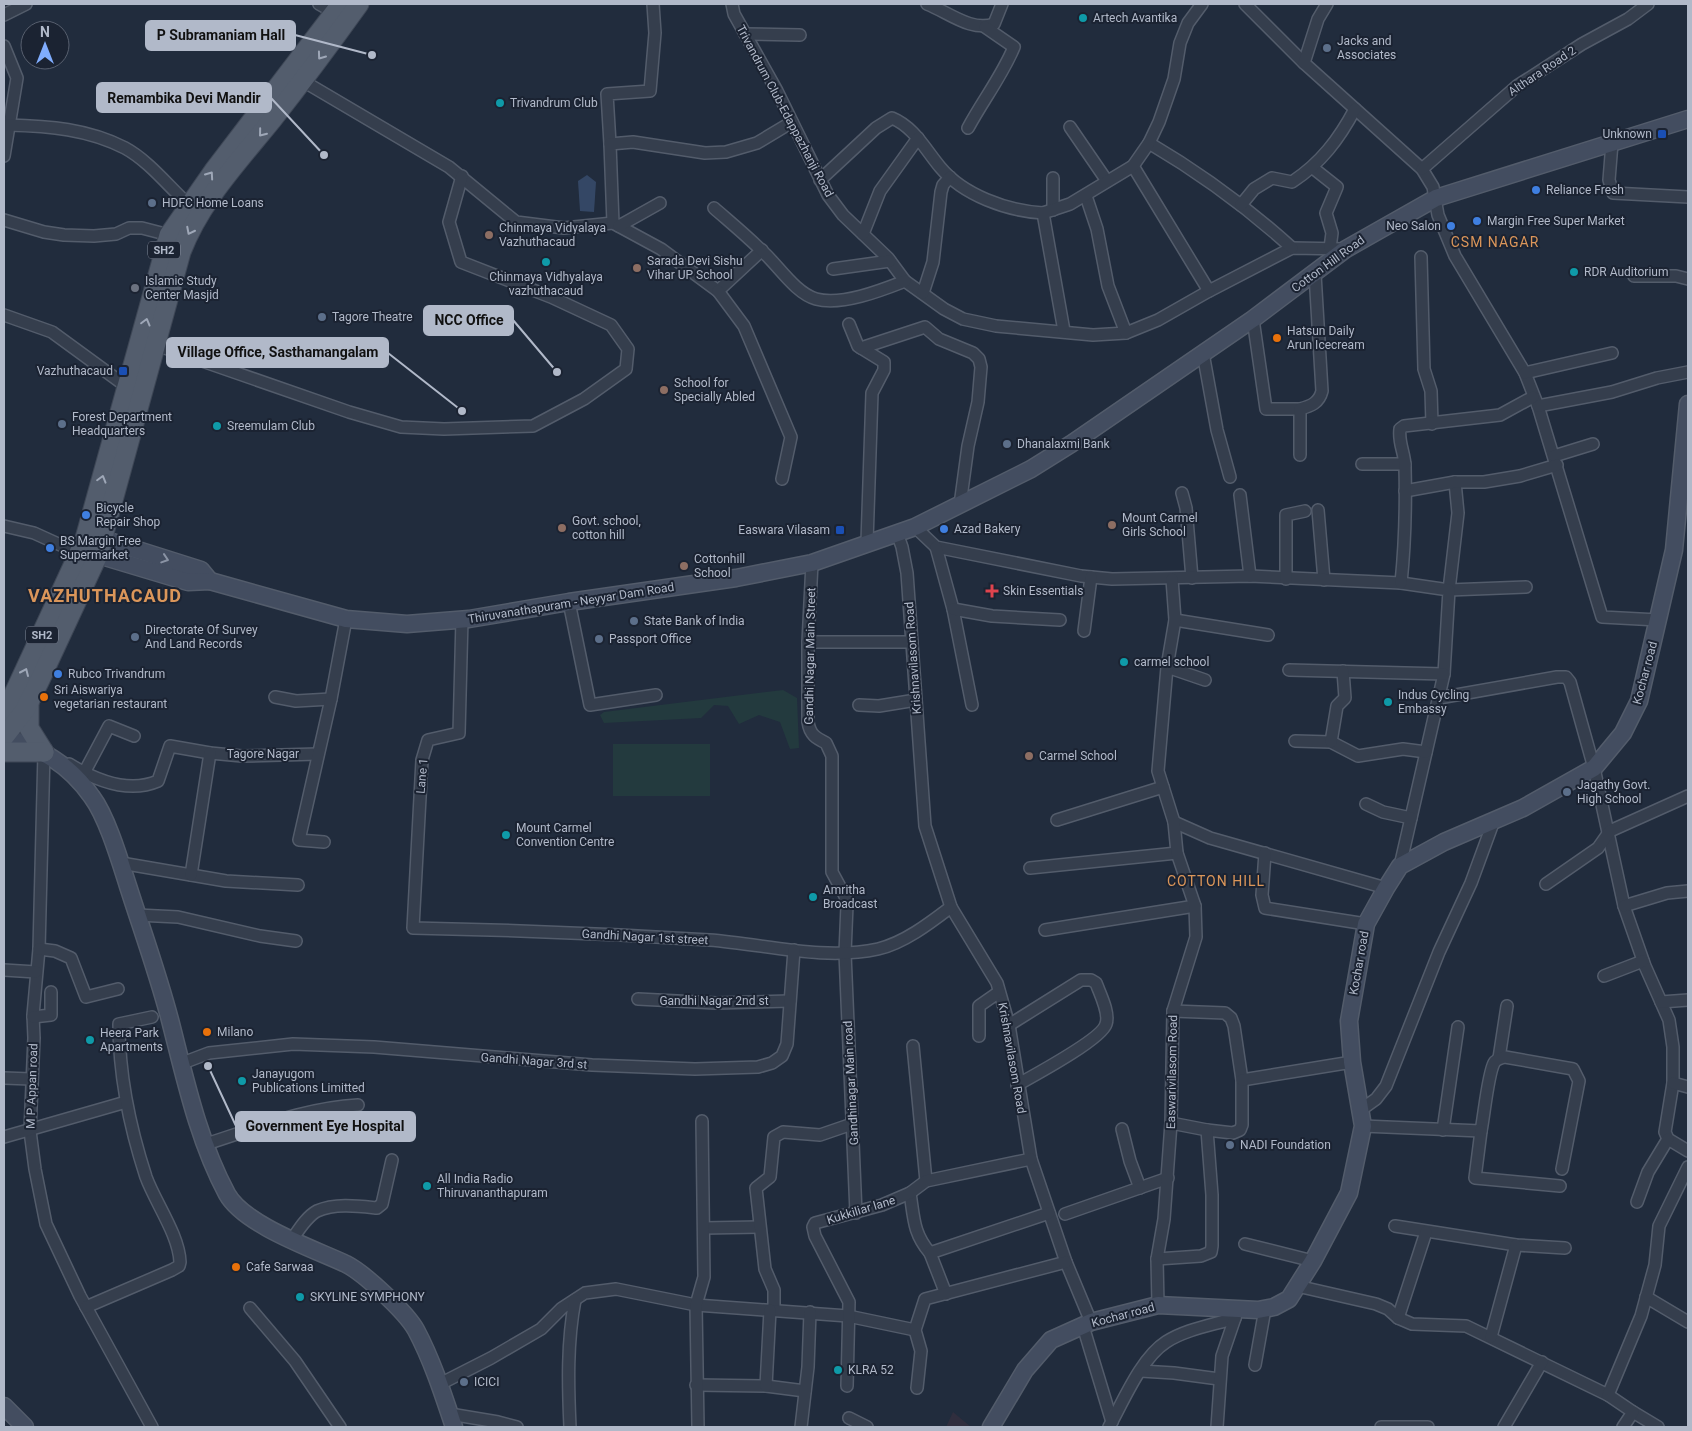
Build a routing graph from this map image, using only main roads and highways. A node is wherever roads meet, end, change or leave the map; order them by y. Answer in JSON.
{"nodes":[{"id":1,"x":359,"y":4,"type":"edge"},
{"id":2,"x":331,"y":7,"type":"edge"},
{"id":3,"x":1688,"y":119,"type":"edge"},
{"id":4,"x":135,"y":392,"type":"junction"},
{"id":5,"x":1688,"y":404,"type":"edge"},
{"id":6,"x":1031,"y":469,"type":"joint"},
{"id":7,"x":91,"y":547,"type":"junction"},
{"id":8,"x":30,"y":700,"type":"junction"},
{"id":9,"x":4,"y":716,"type":"edge"},
{"id":10,"x":4,"y":741,"type":"edge"},
{"id":11,"x":44,"y":752,"type":"junction"},
{"id":12,"x":4,"y":1406,"type":"edge"},
{"id":13,"x":452,"y":1421,"type":"edge"},
{"id":14,"x":25,"y":1427,"type":"edge"},
{"id":15,"x":991,"y":1427,"type":"edge"}],
"edges":[{"from":1,"to":4,"type":"main road","one_way":true},
{"from":4,"to":2,"type":"main road","number":"SH2","one_way":true},
{"from":3,"to":6,"type":"main road","name":"Cotton Hill Road"},
{"from":4,"to":7,"type":"main road"},
{"from":5,"to":15,"type":"main road","name":"Kochar road"},
{"from":6,"to":7,"type":"main road","name":"Thiruvanathapuram - Neyyar Dam Road"},
{"from":7,"to":8,"type":"main road"},
{"from":9,"to":7,"type":"main road","number":"SH2","one_way":true},
{"from":8,"to":10,"type":"main road"},
{"from":8,"to":11,"type":"main road"},
{"from":10,"to":11,"type":"main road"},
{"from":11,"to":13,"type":"main road"},
{"from":12,"to":14,"type":"main road"}]}
